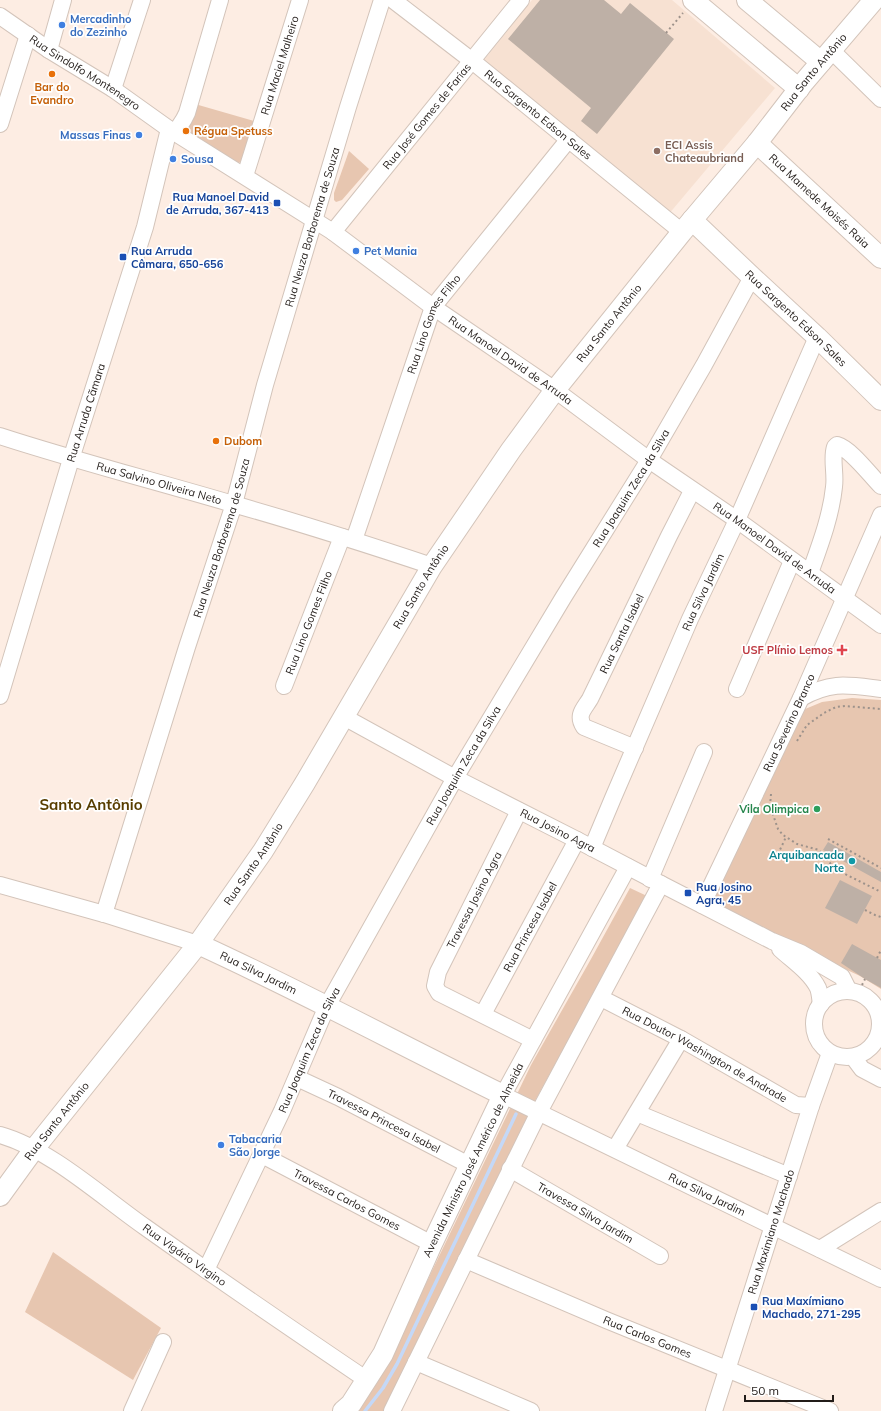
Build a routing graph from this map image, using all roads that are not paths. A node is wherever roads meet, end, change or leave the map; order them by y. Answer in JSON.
{"nodes":[{"id":1,"x":63,"y":0,"type":"edge"},
{"id":2,"x":142,"y":0,"type":"edge"},
{"id":3,"x":220,"y":0,"type":"edge"},
{"id":4,"x":300,"y":0,"type":"edge"},
{"id":5,"x":382,"y":0,"type":"edge"},
{"id":6,"x":393,"y":0,"type":"edge"},
{"id":7,"x":521,"y":0,"type":"edge"},
{"id":8,"x":874,"y":0,"type":"edge"},
{"id":9,"x":751,"y":1,"type":"edge"},
{"id":10,"x":689,"y":5,"type":"edge"},
{"id":11,"x":0,"y":16,"type":"edge"},
{"id":12,"x":28,"y":36,"type":"junction"},
{"id":13,"x":49,"y":50,"type":"junction"},
{"id":14,"x":826,"y":56,"type":"junction"},
{"id":15,"x":471,"y":60,"type":"junction"},
{"id":16,"x":112,"y":89,"type":"junction"},
{"id":17,"x":799,"y":89,"type":"junction"},
{"id":18,"x":881,"y":99,"type":"edge"},
{"id":19,"x":0,"y":124,"type":"edge"},
{"id":20,"x":172,"y":131,"type":"junction"},
{"id":21,"x":569,"y":139,"type":"junction"},
{"id":22,"x":757,"y":143,"type":"junction"},
{"id":23,"x":245,"y":176,"type":"junction"},
{"id":24,"x":315,"y":221,"type":"junction"},
{"id":25,"x":687,"y":226,"type":"junction"},
{"id":26,"x":333,"y":232,"type":"junction"},
{"id":27,"x":881,"y":258,"type":"edge"},
{"id":28,"x":752,"y":278,"type":"junction"},
{"id":29,"x":433,"y":307,"type":"junction"},
{"id":30,"x":817,"y":337,"type":"junction"},
{"id":31,"x":555,"y":390,"type":"junction"},
{"id":32,"x":881,"y":400,"type":"edge"},
{"id":33,"x":0,"y":436,"type":"edge"},
{"id":34,"x":71,"y":459,"type":"junction"},
{"id":35,"x":649,"y":460,"type":"junction"},
{"id":36,"x":881,"y":486,"type":"edge"},
{"id":37,"x":692,"y":491,"type":"junction"},
{"id":38,"x":234,"y":504,"type":"junction"},
{"id":39,"x":737,"y":520,"type":"junction"},
{"id":40,"x":879,"y":526,"type":"edge"},
{"id":41,"x":348,"y":538,"type":"junction"},
{"id":42,"x":792,"y":561,"type":"junction"},
{"id":43,"x":432,"y":566,"type":"junction"},
{"id":44,"x":810,"y":573,"type":"junction"},
{"id":45,"x":845,"y":600,"type":"junction"},
{"id":46,"x":881,"y":625,"type":"edge"},
{"id":47,"x":284,"y":686,"type":"dead end"},
{"id":48,"x":737,"y":689,"type":"dead end"},
{"id":49,"x":881,"y":689,"type":"edge"},
{"id":50,"x":0,"y":696,"type":"edge"},
{"id":51,"x":801,"y":698,"type":"junction"},
{"id":52,"x":344,"y":717,"type":"junction"},
{"id":53,"x":635,"y":748,"type":"junction"},
{"id":54,"x":704,"y":752,"type":"dead end"},
{"id":55,"x":455,"y":778,"type":"junction"},
{"id":56,"x":519,"y":811,"type":"junction"},
{"id":57,"x":577,"y":840,"type":"junction"},
{"id":58,"x":592,"y":848,"type":"junction"},
{"id":59,"x":628,"y":867,"type":"junction"},
{"id":60,"x":655,"y":882,"type":"junction"},
{"id":61,"x":0,"y":885,"type":"edge"},
{"id":62,"x":702,"y":905,"type":"junction"},
{"id":63,"x":104,"y":914,"type":"junction"},
{"id":64,"x":772,"y":941,"type":"junction"},
{"id":65,"x":198,"y":944,"type":"junction"},
{"id":66,"x":849,"y":991,"type":"junction"},
{"id":67,"x":601,"y":998,"type":"junction"},
{"id":68,"x":821,"y":1004,"type":"junction"},
{"id":69,"x":327,"y":1006,"type":"junction"},
{"id":70,"x":879,"y":1011,"type":"edge"},
{"id":71,"x":483,"y":1014,"type":"junction"},
{"id":72,"x":681,"y":1039,"type":"junction"},
{"id":73,"x":533,"y":1040,"type":"junction"},
{"id":74,"x":830,"y":1053,"type":"junction"},
{"id":75,"x":853,"y":1057,"type":"junction"},
{"id":76,"x":297,"y":1078,"type":"junction"},
{"id":77,"x":881,"y":1079,"type":"edge"},
{"id":78,"x":506,"y":1096,"type":"junction"},
{"id":79,"x":811,"y":1106,"type":"junction"},
{"id":80,"x":536,"y":1110,"type":"junction"},
{"id":81,"x":637,"y":1113,"type":"junction"},
{"id":82,"x":0,"y":1135,"type":"edge"},
{"id":83,"x":34,"y":1149,"type":"junction"},
{"id":84,"x":615,"y":1150,"type":"junction"},
{"id":85,"x":262,"y":1155,"type":"junction"},
{"id":86,"x":469,"y":1165,"type":"junction"},
{"id":87,"x":510,"y":1169,"type":"junction"},
{"id":88,"x":788,"y":1176,"type":"junction"},
{"id":89,"x":0,"y":1196,"type":"edge"},
{"id":90,"x":881,"y":1211,"type":"edge"},
{"id":91,"x":772,"y":1227,"type":"junction"},
{"id":92,"x":432,"y":1244,"type":"junction"},
{"id":93,"x":820,"y":1249,"type":"junction"},
{"id":94,"x":660,"y":1256,"type":"dead end"},
{"id":95,"x":466,"y":1260,"type":"junction"},
{"id":96,"x":206,"y":1270,"type":"junction"},
{"id":97,"x":881,"y":1279,"type":"edge"},
{"id":98,"x":163,"y":1342,"type":"dead end"},
{"id":99,"x":416,"y":1362,"type":"junction"},
{"id":100,"x":727,"y":1369,"type":"junction"},
{"id":101,"x":367,"y":1380,"type":"junction"},
{"id":102,"x":132,"y":1411,"type":"edge"},
{"id":103,"x":343,"y":1411,"type":"edge"},
{"id":104,"x":392,"y":1411,"type":"edge"},
{"id":105,"x":531,"y":1411,"type":"edge"},
{"id":106,"x":714,"y":1411,"type":"edge"},
{"id":107,"x":830,"y":1411,"type":"edge"}],
"edges":[{"from":1,"to":13,"type":"street"},
{"from":2,"to":16,"type":"street"},
{"from":3,"to":20,"type":"street","name":"Rua Arruda Cãmara"},
{"from":4,"to":23,"type":"street","name":"Rua Maciel Malheiro"},
{"from":5,"to":24,"type":"street","name":"Rua Neuza Borborema de Souza"},
{"from":6,"to":15,"type":"street","name":"Rua Sargento Edson Sales"},
{"from":7,"to":15,"type":"street","name":"Rua José Gomes de Farias"},
{"from":8,"to":14,"type":"main road","name":"Rua Santo Antônio"},
{"from":9,"to":14,"type":"main road"},
{"from":10,"to":17,"type":"main road"},
{"from":11,"to":12,"type":"street","name":"Rua Sindolfo Montenegro"},
{"from":12,"to":13,"type":"street","name":"Rua Sindolfo Montenegro"},
{"from":12,"to":19,"type":"street"},
{"from":13,"to":16,"type":"street","name":"Rua Sindolfo Montenegro"},
{"from":14,"to":17,"type":"main road","name":"Rua Santo Antônio"},
{"from":14,"to":18,"type":"street"},
{"from":15,"to":21,"type":"street","name":"Rua Sargento Edson Sales"},
{"from":15,"to":26,"type":"street","name":"Rua José Gomes de Farias"},
{"from":16,"to":20,"type":"street","name":"Rua Sindolfo Montenegro"},
{"from":17,"to":22,"type":"main road","name":"Rua Santo Antônio"},
{"from":20,"to":23,"type":"street","name":"Rua Manoel David de Arruda"},
{"from":20,"to":34,"type":"street","name":"Rua Arruda Cãmara"},
{"from":21,"to":25,"type":"street","name":"Rua Sargento Edson Sales"},
{"from":21,"to":29,"type":"street","name":"Rua Lino Gomes Filho"},
{"from":22,"to":25,"type":"main road","name":"Rua Santo Antônio"},
{"from":22,"to":27,"type":"main road","name":"Rua Mamede Moisés Raia"},
{"from":23,"to":24,"type":"street","name":"Rua Manoel David de Arruda"},
{"from":24,"to":26,"type":"street","name":"Rua Manoel David de Arruda"},
{"from":24,"to":38,"type":"street","name":"Rua Neuza Borborema de Souza"},
{"from":25,"to":28,"type":"main road","name":"Rua Sargento Edson Sales"},
{"from":25,"to":31,"type":"main road","name":"Rua Santo Antônio"},
{"from":26,"to":29,"type":"street","name":"Rua Manoel David de Arruda"},
{"from":28,"to":30,"type":"main road","name":"Rua Sargento Edson Sales"},
{"from":28,"to":35,"type":"street","name":"Rua Joaquim Zeca da Silva"},
{"from":29,"to":31,"type":"street","name":"Rua Manoel David de Arruda"},
{"from":29,"to":41,"type":"street","name":"Rua Lino Gomes Filho"},
{"from":30,"to":32,"type":"main road","name":"Rua Sargento Edson Sales"},
{"from":30,"to":39,"type":"street","name":"Rua Silva Jardim"},
{"from":31,"to":35,"type":"street","name":"Rua Manoel David de Arruda"},
{"from":31,"to":43,"type":"main road","name":"Rua Santo Antônio"},
{"from":33,"to":34,"type":"street","name":"Rua Salvino Oliveira Neto"},
{"from":34,"to":38,"type":"street","name":"Rua Salvino Oliveira Neto"},
{"from":34,"to":50,"type":"street","name":"Rua Arruda Cãmara"},
{"from":35,"to":37,"type":"street","name":"Rua Manoel David de Arruda"},
{"from":35,"to":55,"type":"street","name":"Rua Joaquim Zeca da Silva"},
{"from":36,"to":44,"type":"street"},
{"from":37,"to":39,"type":"street","name":"Rua Manoel David de Arruda"},
{"from":37,"to":53,"type":"street","name":"Rua Santa Isabel"},
{"from":38,"to":41,"type":"street","name":"Rua Salvino Oliveira Neto"},
{"from":38,"to":63,"type":"street","name":"Rua Neuza Borborema de Souza"},
{"from":39,"to":42,"type":"street","name":"Rua Manoel David de Arruda"},
{"from":39,"to":53,"type":"street","name":"Rua Silva Jardim"},
{"from":40,"to":45,"type":"street","name":"Rua Severino Branco"},
{"from":41,"to":43,"type":"street","name":"Rua Salvino Oliveira Neto"},
{"from":41,"to":47,"type":"street","name":"Rua Lino Gomes Filho"},
{"from":42,"to":44,"type":"street","name":"Rua Manoel David de Arruda"},
{"from":42,"to":48,"type":"street"},
{"from":43,"to":52,"type":"main road","name":"Rua Santo Antônio"},
{"from":44,"to":45,"type":"street","name":"Rua Manoel David de Arruda"},
{"from":45,"to":46,"type":"street"},
{"from":45,"to":51,"type":"street","name":"Rua Severino Branco"},
{"from":49,"to":51,"type":"street"},
{"from":51,"to":62,"type":"street","name":"Rua Severino Branco"},
{"from":52,"to":55,"type":"street","name":"Rua Josino Agra"},
{"from":52,"to":65,"type":"main road","name":"Rua Santo Antônio"},
{"from":53,"to":58,"type":"street","name":"Rua Silva Jardim"},
{"from":54,"to":60,"type":"street"},
{"from":55,"to":56,"type":"street","name":"Rua Josino Agra"},
{"from":55,"to":69,"type":"street","name":"Rua Joaquim Zeca da Silva"},
{"from":56,"to":57,"type":"street","name":"Rua Josino Agra"},
{"from":56,"to":71,"type":"street","name":"Travessa Josino Agra"},
{"from":57,"to":58,"type":"street","name":"Rua Josino Agra"},
{"from":57,"to":71,"type":"street","name":"Rua Princesa Isabel"},
{"from":58,"to":59,"type":"street","name":"Rua Josino Agra"},
{"from":59,"to":60,"type":"street","name":"Rua Josino Agra"},
{"from":59,"to":73,"type":"street","name":"Avenida Ministro José Américo de Almeida"},
{"from":60,"to":62,"type":"street","name":"Rua Josino Agra"},
{"from":60,"to":67,"type":"street"},
{"from":61,"to":63,"type":"street","name":"Rua Silva Jardim"},
{"from":62,"to":64,"type":"street","name":"Rua Josino Agra"},
{"from":63,"to":65,"type":"street","name":"Rua Silva Jardim"},
{"from":64,"to":66,"type":"street","name":"Rua Josino Agra"},
{"from":64,"to":68,"type":"street","name":"Rua Josino Agra"},
{"from":65,"to":69,"type":"main road","name":"Rua Silva Jardim"},
{"from":65,"to":83,"type":"main road","name":"Rua Santo Antônio"},
{"from":66,"to":68,"type":"street"},
{"from":66,"to":70,"type":"street"},
{"from":67,"to":72,"type":"street","name":"Rua Doutor Washington de Andrade"},
{"from":67,"to":80,"type":"street"},
{"from":68,"to":74,"type":"street"},
{"from":69,"to":76,"type":"street","name":"Rua Joaquim Zeca da Silva"},
{"from":69,"to":78,"type":"main road","name":"Rua Silva Jardim"},
{"from":70,"to":75,"type":"street"},
{"from":71,"to":73,"type":"street"},
{"from":72,"to":79,"type":"street","name":"Rua Doutor Washington de Andrade"},
{"from":72,"to":81,"type":"street"},
{"from":73,"to":78,"type":"street","name":"Avenida Ministro José Américo de Almeida"},
{"from":74,"to":75,"type":"street"},
{"from":74,"to":79,"type":"street","name":"Rua Maximiano Machado"},
{"from":75,"to":77,"type":"street"},
{"from":76,"to":85,"type":"street","name":"Rua Joaquim Zeca da Silva"},
{"from":76,"to":86,"type":"street","name":"Travessa Princesa Isabel"},
{"from":78,"to":80,"type":"street","name":"Rua Silva Jardim"},
{"from":78,"to":86,"type":"main road","name":"Avenida Ministro José Américo de Almeida"},
{"from":79,"to":88,"type":"street","name":"Rua Maximiano Machado"},
{"from":80,"to":84,"type":"street","name":"Rua Silva Jardim"},
{"from":80,"to":87,"type":"street"},
{"from":81,"to":84,"type":"street"},
{"from":81,"to":88,"type":"street"},
{"from":82,"to":83,"type":"street","name":"Rua Vigário Virgino"},
{"from":83,"to":89,"type":"main road","name":"Rua Santo Antônio"},
{"from":83,"to":96,"type":"street","name":"Rua Vigário Virgino"},
{"from":84,"to":91,"type":"street","name":"Rua Silva Jardim"},
{"from":85,"to":92,"type":"street","name":"Travessa Carlos Gomes"},
{"from":85,"to":96,"type":"street","name":"Rua Joaquim Zeca da Silva"},
{"from":86,"to":92,"type":"main road","name":"Avenida Ministro José Américo de Almeida"},
{"from":87,"to":94,"type":"street","name":"Travessa Silva Jardim"},
{"from":87,"to":95,"type":"street"},
{"from":88,"to":91,"type":"street","name":"Rua Maximiano Machado"},
{"from":90,"to":93,"type":"street"},
{"from":91,"to":93,"type":"street","name":"Rua Silva Jardim"},
{"from":91,"to":100,"type":"street","name":"Rua Maximiano Machado"},
{"from":92,"to":101,"type":"main road","name":"Avenida Ministro José Américo de Almeida"},
{"from":93,"to":97,"type":"street","name":"Rua Silva Jardim"},
{"from":95,"to":99,"type":"street"},
{"from":95,"to":100,"type":"street","name":"Rua Carlos Gomes"},
{"from":96,"to":101,"type":"street","name":"Rua Vigário Virgino"},
{"from":98,"to":102,"type":"street"},
{"from":99,"to":104,"type":"street"},
{"from":99,"to":105,"type":"street"},
{"from":100,"to":106,"type":"street","name":"Rua Maximiano Machado"},
{"from":100,"to":107,"type":"street","name":"Rua Carlos Gomes"},
{"from":101,"to":103,"type":"main road","name":"Avenida Ministro José Américo de Almeida"}]}
